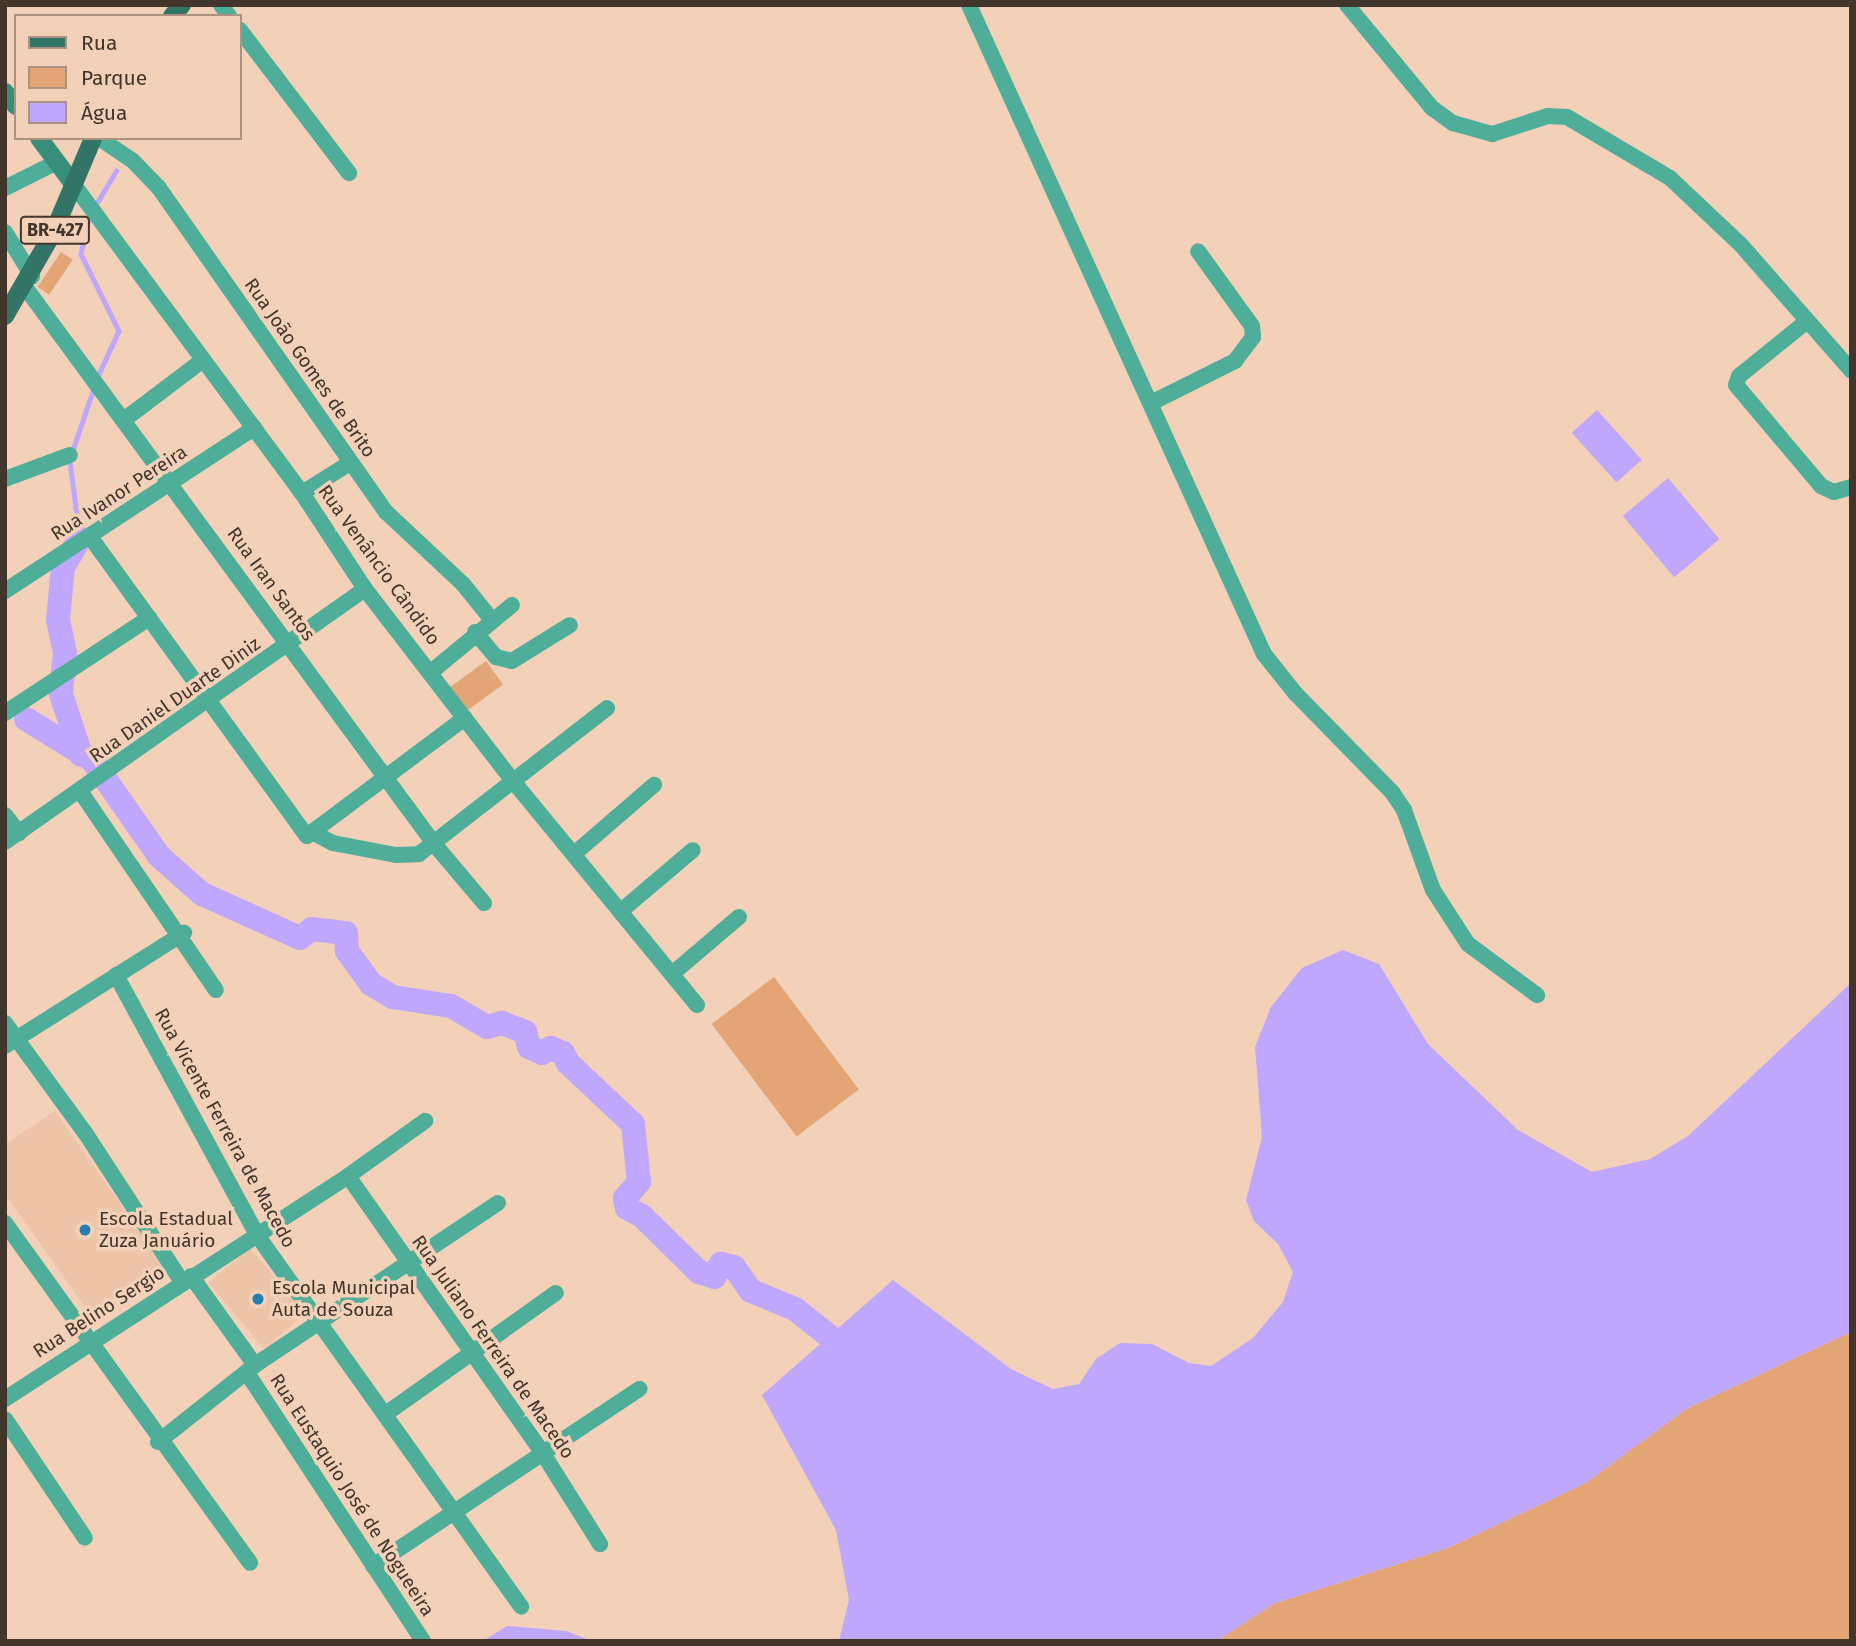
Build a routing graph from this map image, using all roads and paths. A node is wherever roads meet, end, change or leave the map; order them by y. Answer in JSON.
{"nodes":[{"id":1,"x":969,"y":5,"type":"edge"},
{"id":2,"x":1348,"y":5,"type":"edge"},
{"id":3,"x":242,"y":33,"type":"edge"},
{"id":4,"x":40,"y":140,"type":"edge"},
{"id":5,"x":92,"y":140,"type":"edge"},
{"id":6,"x":102,"y":140,"type":"edge"},
{"id":7,"x":57,"y":162,"type":"junction"},
{"id":8,"x":349,"y":173,"type":"dead end"},
{"id":9,"x":74,"y":185,"type":"junction"},
{"id":10,"x":5,"y":188,"type":"edge"},
{"id":11,"x":5,"y":232,"type":"edge"},
{"id":12,"x":1198,"y":251,"type":"dead end"},
{"id":13,"x":28,"y":282,"type":"junction"},
{"id":14,"x":5,"y":316,"type":"edge"},
{"id":15,"x":1806,"y":322,"type":"junction"},
{"id":16,"x":203,"y":360,"type":"junction"},
{"id":17,"x":1851,"y":370,"type":"edge"},
{"id":18,"x":1153,"y":402,"type":"junction"},
{"id":19,"x":125,"y":419,"type":"junction"},
{"id":20,"x":254,"y":428,"type":"junction"},
{"id":21,"x":70,"y":455,"type":"dead end"},
{"id":22,"x":350,"y":463,"type":"junction"},
{"id":23,"x":5,"y":479,"type":"edge"},
{"id":24,"x":172,"y":484,"type":"junction"},
{"id":25,"x":1851,"y":487,"type":"edge"},
{"id":26,"x":302,"y":493,"type":"junction"},
{"id":27,"x":91,"y":538,"type":"junction"},
{"id":28,"x":365,"y":589,"type":"junction"},
{"id":29,"x":5,"y":591,"type":"edge"},
{"id":30,"x":512,"y":605,"type":"dead end"},
{"id":31,"x":149,"y":618,"type":"junction"},
{"id":32,"x":491,"y":619,"type":"junction"},
{"id":33,"x":570,"y":625,"type":"dead end"},
{"id":34,"x":475,"y":632,"type":"junction"},
{"id":35,"x":289,"y":646,"type":"junction"},
{"id":36,"x":430,"y":672,"type":"junction"},
{"id":37,"x":211,"y":700,"type":"junction"},
{"id":38,"x":8,"y":705,"type":"edge"},
{"id":39,"x":607,"y":708,"type":"dead end"},
{"id":40,"x":465,"y":718,"type":"junction"},
{"id":41,"x":387,"y":779,"type":"junction"},
{"id":42,"x":513,"y":780,"type":"junction"},
{"id":43,"x":654,"y":785,"type":"dead end"},
{"id":44,"x":80,"y":791,"type":"junction"},
{"id":45,"x":5,"y":815,"type":"edge"},
{"id":46,"x":309,"y":834,"type":"junction"},
{"id":47,"x":12,"y":838,"type":"edge"},
{"id":48,"x":435,"y":845,"type":"junction"},
{"id":49,"x":692,"y":850,"type":"dead end"},
{"id":50,"x":574,"y":854,"type":"junction"},
{"id":51,"x":484,"y":903,"type":"dead end"},
{"id":52,"x":621,"y":911,"type":"junction"},
{"id":53,"x":739,"y":918,"type":"dead end"},
{"id":54,"x":181,"y":934,"type":"junction"},
{"id":55,"x":672,"y":974,"type":"junction"},
{"id":56,"x":116,"y":975,"type":"junction"},
{"id":57,"x":216,"y":990,"type":"dead end"},
{"id":58,"x":1537,"y":995,"type":"dead end"},
{"id":59,"x":697,"y":1005,"type":"dead end"},
{"id":60,"x":5,"y":1023,"type":"edge"},
{"id":61,"x":11,"y":1043,"type":"edge"},
{"id":62,"x":425,"y":1121,"type":"dead end"},
{"id":63,"x":348,"y":1176,"type":"junction"},
{"id":64,"x":498,"y":1203,"type":"dead end"},
{"id":65,"x":5,"y":1223,"type":"edge"},
{"id":66,"x":257,"y":1235,"type":"junction"},
{"id":67,"x":409,"y":1263,"type":"junction"},
{"id":68,"x":187,"y":1279,"type":"junction"},
{"id":69,"x":556,"y":1293,"type":"dead end"},
{"id":70,"x":321,"y":1322,"type":"junction"},
{"id":71,"x":89,"y":1342,"type":"junction"},
{"id":72,"x":471,"y":1353,"type":"junction"},
{"id":73,"x":251,"y":1369,"type":"junction"},
{"id":74,"x":639,"y":1389,"type":"dead end"},
{"id":75,"x":5,"y":1399,"type":"edge"},
{"id":76,"x":387,"y":1413,"type":"junction"},
{"id":77,"x":5,"y":1419,"type":"edge"},
{"id":78,"x":158,"y":1442,"type":"junction"},
{"id":79,"x":542,"y":1452,"type":"junction"},
{"id":80,"x":456,"y":1511,"type":"junction"},
{"id":81,"x":85,"y":1538,"type":"dead end"},
{"id":82,"x":600,"y":1544,"type":"dead end"},
{"id":83,"x":250,"y":1563,"type":"dead end"},
{"id":84,"x":373,"y":1566,"type":"junction"},
{"id":85,"x":522,"y":1607,"type":"dead end"},
{"id":86,"x":423,"y":1641,"type":"edge"}],
"edges":[{"from":1,"to":18,"type":"street"},
{"from":2,"to":15,"type":"street"},
{"from":3,"to":8,"type":"street"},
{"from":4,"to":7,"type":"street","name":"Rua Venâncio Cândido"},
{"from":5,"to":9,"type":"main road","number":"BR-427"},
{"from":6,"to":22,"type":"street","name":"Rua João Gomes de Brito"},
{"from":7,"to":9,"type":"street","name":"Rua Venâncio Cândido"},
{"from":7,"to":10,"type":"street"},
{"from":9,"to":13,"type":"main road","number":"BR-427"},
{"from":9,"to":16,"type":"street","name":"Rua Venâncio Cândido"},
{"from":11,"to":13,"type":"street","name":"Rua Iran Santos"},
{"from":12,"to":18,"type":"street"},
{"from":13,"to":14,"type":"main road","number":"BR-427"},
{"from":13,"to":19,"type":"street","name":"Rua Iran Santos"},
{"from":15,"to":17,"type":"street"},
{"from":15,"to":25,"type":"street"},
{"from":16,"to":19,"type":"street"},
{"from":16,"to":20,"type":"street","name":"Rua Venâncio Cândido"},
{"from":18,"to":58,"type":"street"},
{"from":19,"to":24,"type":"street","name":"Rua Iran Santos"},
{"from":20,"to":24,"type":"street","name":"Rua Ivanor Pereira"},
{"from":20,"to":26,"type":"street","name":"Rua Venâncio Cândido"},
{"from":21,"to":23,"type":"street"},
{"from":22,"to":26,"type":"street"},
{"from":22,"to":32,"type":"street","name":"Rua João Gomes de Brito"},
{"from":24,"to":27,"type":"street","name":"Rua Ivanor Pereira"},
{"from":24,"to":35,"type":"street","name":"Rua Iran Santos"},
{"from":26,"to":28,"type":"street","name":"Rua Venâncio Cândido"},
{"from":27,"to":29,"type":"street","name":"Rua Ivanor Pereira"},
{"from":27,"to":31,"type":"street"},
{"from":28,"to":35,"type":"street","name":"Rua Daniel Duarte Diniz"},
{"from":28,"to":36,"type":"street","name":"Rua Venâncio Cândido"},
{"from":30,"to":32,"type":"street"},
{"from":31,"to":37,"type":"street"},
{"from":31,"to":38,"type":"street"},
{"from":32,"to":34,"type":"street"},
{"from":33,"to":34,"type":"street"},
{"from":34,"to":36,"type":"street"},
{"from":35,"to":37,"type":"street","name":"Rua Daniel Duarte Diniz"},
{"from":35,"to":41,"type":"street","name":"Rua Iran Santos"},
{"from":36,"to":40,"type":"street","name":"Rua Venâncio Cândido"},
{"from":37,"to":44,"type":"street","name":"Rua Daniel Duarte Diniz"},
{"from":37,"to":46,"type":"street"},
{"from":39,"to":42,"type":"street"},
{"from":40,"to":41,"type":"street"},
{"from":40,"to":42,"type":"street","name":"Rua Venâncio Cândido"},
{"from":41,"to":46,"type":"street"},
{"from":41,"to":48,"type":"street","name":"Rua Iran Santos"},
{"from":42,"to":48,"type":"street"},
{"from":42,"to":50,"type":"street","name":"Rua Venâncio Cândido"},
{"from":43,"to":50,"type":"street"},
{"from":44,"to":47,"type":"street","name":"Rua Daniel Duarte Diniz"},
{"from":44,"to":54,"type":"street"},
{"from":45,"to":47,"type":"street"},
{"from":46,"to":48,"type":"street"},
{"from":48,"to":51,"type":"street","name":"Rua Iran Santos"},
{"from":49,"to":52,"type":"street"},
{"from":50,"to":52,"type":"street","name":"Rua Venâncio Cândido"},
{"from":52,"to":55,"type":"street","name":"Rua Venâncio Cândido"},
{"from":53,"to":55,"type":"street"},
{"from":54,"to":56,"type":"street"},
{"from":54,"to":57,"type":"street"},
{"from":55,"to":59,"type":"street","name":"Rua Venâncio Cândido"},
{"from":56,"to":61,"type":"street"},
{"from":56,"to":66,"type":"street","name":"Rua Vicente Ferreira de Macedo"},
{"from":60,"to":61,"type":"street","name":"Rua Eustaquio José de Nogueeira"},
{"from":61,"to":68,"type":"street","name":"Rua Eustaquio José de Nogueeira"},
{"from":62,"to":63,"type":"street","name":"Rua Belino Sergio"},
{"from":63,"to":66,"type":"street","name":"Rua Belino Sergio"},
{"from":63,"to":67,"type":"street","name":"Rua Juliano Ferreira de Macedo"},
{"from":64,"to":67,"type":"street"},
{"from":65,"to":71,"type":"street"},
{"from":66,"to":68,"type":"street","name":"Rua Belino Sergio"},
{"from":66,"to":70,"type":"street","name":"Rua Vicente Ferreira de Macedo"},
{"from":67,"to":70,"type":"street"},
{"from":67,"to":72,"type":"street","name":"Rua Juliano Ferreira de Macedo"},
{"from":68,"to":71,"type":"street","name":"Rua Belino Sergio"},
{"from":68,"to":73,"type":"street","name":"Rua Eustaquio José de Nogueeira"},
{"from":69,"to":72,"type":"street"},
{"from":70,"to":73,"type":"street"},
{"from":70,"to":76,"type":"street","name":"Rua Vicente Ferreira de Macedo"},
{"from":71,"to":75,"type":"street","name":"Rua Belino Sergio"},
{"from":71,"to":78,"type":"street"},
{"from":72,"to":76,"type":"street"},
{"from":72,"to":79,"type":"street","name":"Rua Juliano Ferreira de Macedo"},
{"from":73,"to":78,"type":"street"},
{"from":73,"to":84,"type":"street","name":"Rua Eustaquio José de Nogueeira"},
{"from":74,"to":79,"type":"street"},
{"from":76,"to":80,"type":"street","name":"Rua Vicente Ferreira de Macedo"},
{"from":77,"to":81,"type":"street"},
{"from":78,"to":83,"type":"street"},
{"from":79,"to":80,"type":"street"},
{"from":79,"to":82,"type":"street","name":"Rua Juliano Ferreira de Macedo"},
{"from":80,"to":84,"type":"street"},
{"from":80,"to":85,"type":"street","name":"Rua Vicente Ferreira de Macedo"},
{"from":84,"to":86,"type":"street","name":"Rua Eustaquio José de Nogueeira"}]}
